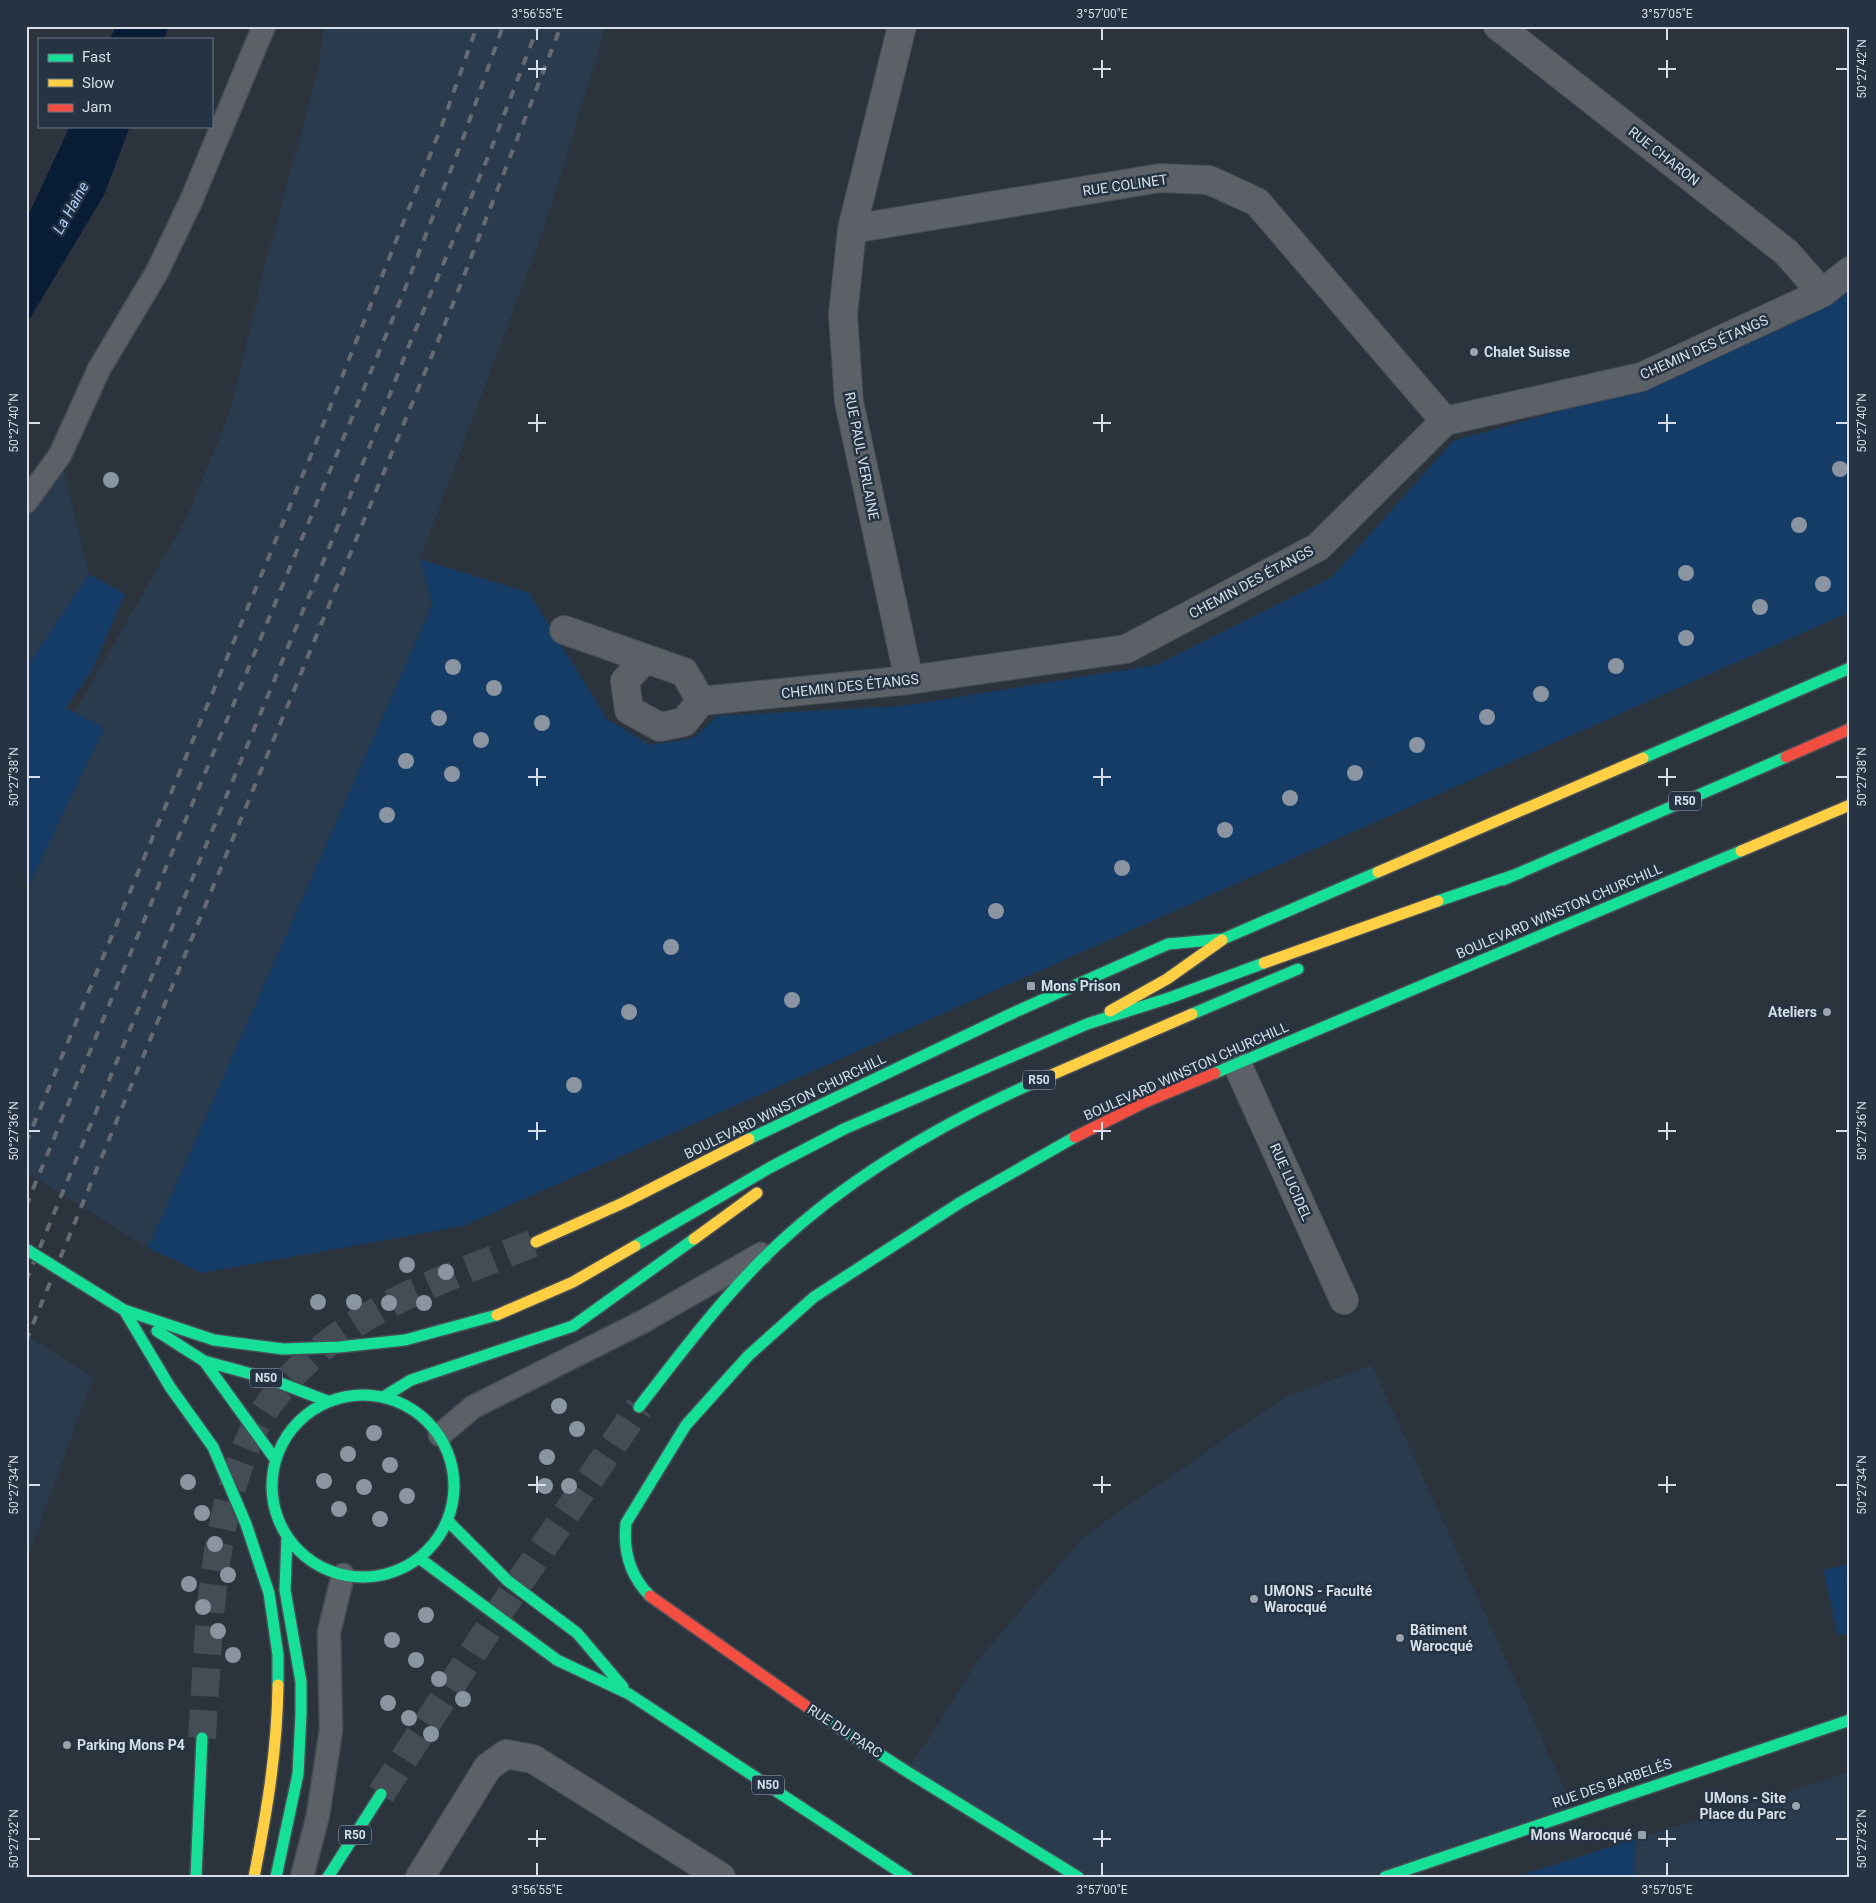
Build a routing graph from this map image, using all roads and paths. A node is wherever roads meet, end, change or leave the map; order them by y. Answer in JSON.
{"nodes":[{"id":1,"x":264,"y":26,"type":"edge"},
{"id":2,"x":902,"y":26,"type":"edge"},
{"id":3,"x":1498,"y":26,"type":"edge"},
{"id":4,"x":852,"y":229,"type":"junction"},
{"id":5,"x":1850,"y":271,"type":"edge"},
{"id":6,"x":1822,"y":293,"type":"junction"},
{"id":7,"x":1445,"y":421,"type":"junction"},
{"id":8,"x":26,"y":502,"type":"edge"},
{"id":9,"x":564,"y":630,"type":"dead end"},
{"id":10,"x":644,"y":660,"type":"junction"},
{"id":11,"x":1850,"y":668,"type":"edge"},
{"id":12,"x":909,"y":680,"type":"junction"},
{"id":13,"x":701,"y":701,"type":"junction"},
{"id":14,"x":1850,"y":729,"type":"edge"},
{"id":15,"x":1850,"y":805,"type":"edge"},
{"id":16,"x":1520,"y":873,"type":"junction"},
{"id":17,"x":1223,"y":939,"type":"junction"},
{"id":18,"x":1366,"y":939,"type":"dead end"},
{"id":19,"x":1312,"y":962,"type":"dead end"},
{"id":20,"x":1087,"y":1024,"type":"junction"},
{"id":21,"x":1237,"y":1064,"type":"junction"},
{"id":22,"x":914,"y":1098,"type":"junction"},
{"id":23,"x":810,"y":1160,"type":"dead end"},
{"id":24,"x":764,"y":1188,"type":"dead end"},
{"id":25,"x":536,"y":1242,"type":"tunnel mouth"},
{"id":26,"x":777,"y":1245,"type":"junction"},
{"id":27,"x":26,"y":1249,"type":"edge"},
{"id":28,"x":1344,"y":1300,"type":"dead end"},
{"id":29,"x":124,"y":1310,"type":"junction"},
{"id":30,"x":204,"y":1361,"type":"junction"},
{"id":31,"x":385,"y":1396,"type":"junction"},
{"id":32,"x":327,"y":1401,"type":"junction"},
{"id":33,"x":639,"y":1407,"type":"tunnel mouth"},
{"id":34,"x":440,"y":1435,"type":"junction"},
{"id":35,"x":275,"y":1459,"type":"junction"},
{"id":36,"x":449,"y":1522,"type":"junction"},
{"id":37,"x":288,"y":1536,"type":"junction"},
{"id":38,"x":419,"y":1558,"type":"junction"},
{"id":39,"x":630,"y":1565,"type":"joint"},
{"id":40,"x":343,"y":1575,"type":"junction"},
{"id":41,"x":629,"y":1694,"type":"junction"},
{"id":42,"x":1850,"y":1720,"type":"edge"},
{"id":43,"x":202,"y":1738,"type":"tunnel mouth"},
{"id":44,"x":381,"y":1794,"type":"tunnel mouth"},
{"id":45,"x":196,"y":1877,"type":"edge"},
{"id":46,"x":254,"y":1877,"type":"edge"},
{"id":47,"x":276,"y":1877,"type":"edge"},
{"id":48,"x":302,"y":1877,"type":"edge"},
{"id":49,"x":328,"y":1877,"type":"edge"},
{"id":50,"x":420,"y":1877,"type":"edge"},
{"id":51,"x":722,"y":1877,"type":"edge"},
{"id":52,"x":907,"y":1877,"type":"edge"},
{"id":53,"x":1078,"y":1877,"type":"edge"},
{"id":54,"x":1385,"y":1877,"type":"edge"}],
"edges":[{"from":1,"to":8,"type":"lane"},
{"from":2,"to":4,"type":"street","name":"RUE PAUL VERLAINE"},
{"from":3,"to":6,"type":"street","name":"RUE CHARON"},
{"from":4,"to":7,"type":"street","name":"RUE COLINET"},
{"from":4,"to":12,"type":"street","name":"RUE PAUL VERLAINE"},
{"from":5,"to":6,"type":"street","name":"CHEMIN DES ÉTANGS"},
{"from":6,"to":7,"type":"street","name":"CHEMIN DES ÉTANGS"},
{"from":7,"to":12,"type":"street","name":"CHEMIN DES ÉTANGS"},
{"from":9,"to":10,"type":"street"},
{"from":10,"to":13,"type":"street"},
{"from":10,"to":13,"type":"street"},
{"from":11,"to":17,"type":"main road","name":"BOULEVARD WINSTON CHURCHILL"},
{"from":12,"to":13,"type":"street","name":"CHEMIN DES ÉTANGS"},
{"from":14,"to":16,"type":"main road","number":"R50"},
{"from":15,"to":21,"type":"main road","name":"BOULEVARD WINSTON CHURCHILL"},
{"from":16,"to":18,"type":"main road","number":"R50"},
{"from":16,"to":20,"type":"main road"},
{"from":17,"to":20,"type":"main road"},
{"from":17,"to":25,"type":"main road","name":"BOULEVARD WINSTON CHURCHILL"},
{"from":19,"to":26,"type":"main road","number":"R50"},
{"from":20,"to":22,"type":"main road"},
{"from":21,"to":28,"type":"street","name":"RUE LUCIDEL"},
{"from":21,"to":39,"type":"main road","name":"BOULEVARD WINSTON CHURCHILL"},
{"from":22,"to":23,"type":"main road"},
{"from":22,"to":29,"type":"main road"},
{"from":24,"to":31,"type":"main road"},
{"from":26,"to":33,"type":"main road","number":"R50"},
{"from":26,"to":34,"type":"lane"},
{"from":27,"to":29,"type":"main road","number":"N50","bridge":true},
{"from":29,"to":30,"type":"main road","number":"N50"},
{"from":29,"to":46,"type":"main road"},
{"from":30,"to":32,"type":"main road","number":"N50"},
{"from":30,"to":35,"type":"main road","number":"N50"},
{"from":31,"to":32,"type":"main road"},
{"from":31,"to":34,"type":"main road"},
{"from":32,"to":35,"type":"main road"},
{"from":34,"to":36,"type":"main road"},
{"from":35,"to":37,"type":"main road"},
{"from":36,"to":38,"type":"main road"},
{"from":36,"to":41,"type":"main road","number":"N50"},
{"from":37,"to":40,"type":"main road"},
{"from":37,"to":47,"type":"main road"},
{"from":38,"to":40,"type":"main road"},
{"from":38,"to":41,"type":"main road","number":"N50"},
{"from":39,"to":53,"type":"main road","name":"RUE DU PARC"},
{"from":40,"to":48,"type":"lane"},
{"from":41,"to":52,"type":"main road","number":"N50"},
{"from":42,"to":54,"type":"main road","name":"RUE DES BARBELÉS"},
{"from":43,"to":45,"type":"main road"},
{"from":44,"to":49,"type":"main road","number":"R50"},
{"from":50,"to":51,"type":"street"}]}
